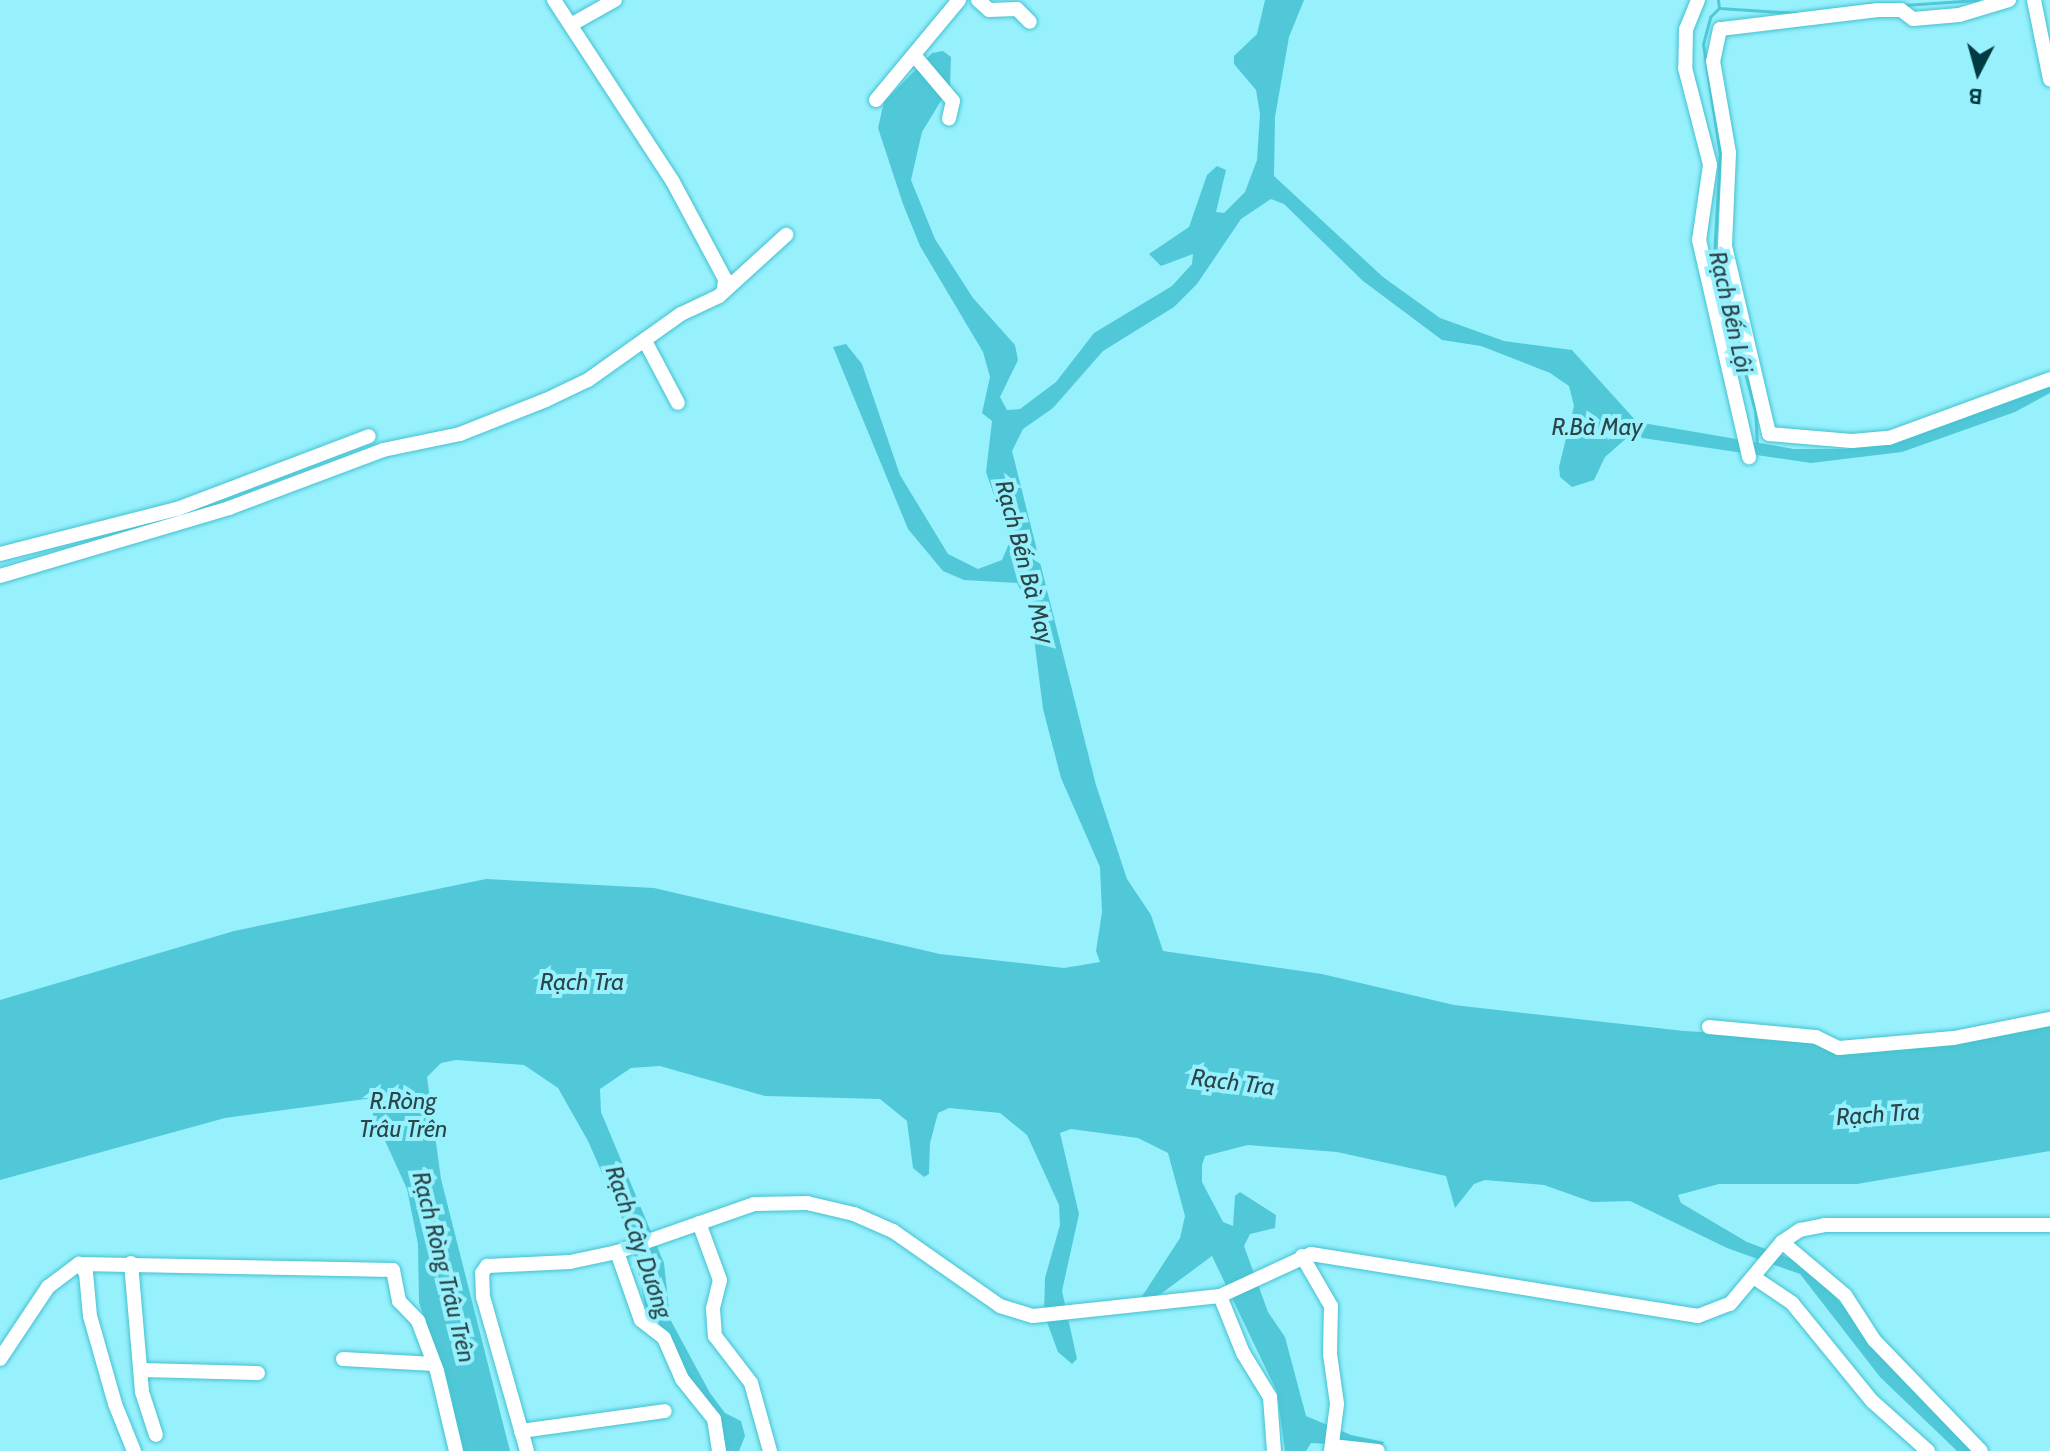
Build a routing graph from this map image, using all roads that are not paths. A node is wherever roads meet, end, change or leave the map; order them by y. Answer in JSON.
{"nodes":[{"id":1,"x":554,"y":0,"type":"edge"},
{"id":2,"x":615,"y":0,"type":"edge"},
{"id":3,"x":959,"y":0,"type":"edge"},
{"id":4,"x":978,"y":0,"type":"edge"},
{"id":5,"x":1698,"y":0,"type":"edge"},
{"id":6,"x":2009,"y":0,"type":"edge"},
{"id":7,"x":2034,"y":0,"type":"edge"},
{"id":8,"x":1030,"y":22,"type":"dead end"},
{"id":9,"x":574,"y":23,"type":"junction"},
{"id":10,"x":917,"y":58,"type":"junction"},
{"id":11,"x":2050,"y":79,"type":"edge"},
{"id":12,"x":876,"y":100,"type":"dead end"},
{"id":13,"x":949,"y":119,"type":"dead end"},
{"id":14,"x":786,"y":235,"type":"dead end"},
{"id":15,"x":724,"y":289,"type":"junction"},
{"id":16,"x":645,"y":341,"type":"junction"},
{"id":17,"x":2050,"y":379,"type":"edge"},
{"id":18,"x":678,"y":403,"type":"dead end"},
{"id":19,"x":369,"y":436,"type":"dead end"},
{"id":20,"x":1748,"y":455,"type":"dead end"},
{"id":21,"x":0,"y":554,"type":"edge"},
{"id":22,"x":0,"y":576,"type":"edge"},
{"id":23,"x":2050,"y":1019,"type":"edge"},
{"id":24,"x":1709,"y":1027,"type":"dead end"},
{"id":25,"x":2050,"y":1225,"type":"edge"},
{"id":26,"x":692,"y":1226,"type":"junction"},
{"id":27,"x":1779,"y":1245,"type":"junction"},
{"id":28,"x":620,"y":1251,"type":"junction"},
{"id":29,"x":1302,"y":1256,"type":"junction"},
{"id":30,"x":131,"y":1263,"type":"junction"},
{"id":31,"x":79,"y":1264,"type":"junction"},
{"id":32,"x":1758,"y":1274,"type":"junction"},
{"id":33,"x":1222,"y":1295,"type":"junction"},
{"id":34,"x":0,"y":1359,"type":"edge"},
{"id":35,"x":343,"y":1359,"type":"dead end"},
{"id":36,"x":434,"y":1364,"type":"junction"},
{"id":37,"x":141,"y":1370,"type":"junction"},
{"id":38,"x":258,"y":1373,"type":"dead end"},
{"id":39,"x":665,"y":1411,"type":"dead end"},
{"id":40,"x":521,"y":1431,"type":"junction"},
{"id":41,"x":156,"y":1435,"type":"dead end"},
{"id":42,"x":1332,"y":1447,"type":"edge"},
{"id":43,"x":134,"y":1451,"type":"edge"},
{"id":44,"x":456,"y":1451,"type":"edge"},
{"id":45,"x":527,"y":1451,"type":"edge"},
{"id":46,"x":719,"y":1451,"type":"edge"},
{"id":47,"x":770,"y":1451,"type":"edge"},
{"id":48,"x":1274,"y":1451,"type":"edge"},
{"id":49,"x":1378,"y":1451,"type":"edge"},
{"id":50,"x":1928,"y":1451,"type":"edge"},
{"id":51,"x":1981,"y":1451,"type":"edge"}],
"edges":[{"from":1,"to":9,"type":"street"},
{"from":2,"to":9,"type":"street"},
{"from":3,"to":10,"type":"street"},
{"from":4,"to":8,"type":"street"},
{"from":5,"to":20,"type":"street"},
{"from":6,"to":17,"type":"street"},
{"from":7,"to":11,"type":"street"},
{"from":9,"to":15,"type":"street"},
{"from":10,"to":12,"type":"street"},
{"from":10,"to":13,"type":"street"},
{"from":14,"to":15,"type":"street"},
{"from":15,"to":16,"type":"street"},
{"from":16,"to":18,"type":"street"},
{"from":16,"to":22,"type":"street"},
{"from":19,"to":21,"type":"street"},
{"from":23,"to":24,"type":"street"},
{"from":25,"to":27,"type":"street"},
{"from":26,"to":28,"type":"street"},
{"from":26,"to":33,"type":"street"},
{"from":26,"to":47,"type":"street"},
{"from":27,"to":32,"type":"street"},
{"from":27,"to":51,"type":"street"},
{"from":28,"to":40,"type":"street"},
{"from":28,"to":46,"type":"street"},
{"from":29,"to":32,"type":"street"},
{"from":29,"to":33,"type":"street"},
{"from":29,"to":42,"type":"street"},
{"from":30,"to":31,"type":"street"},
{"from":30,"to":36,"type":"street"},
{"from":30,"to":37,"type":"street"},
{"from":31,"to":34,"type":"street"},
{"from":31,"to":43,"type":"street"},
{"from":32,"to":50,"type":"street"},
{"from":33,"to":48,"type":"street"},
{"from":35,"to":36,"type":"street"},
{"from":36,"to":44,"type":"street"},
{"from":37,"to":38,"type":"street"},
{"from":37,"to":41,"type":"street"},
{"from":39,"to":40,"type":"street"},
{"from":40,"to":45,"type":"street"},
{"from":42,"to":49,"type":"street"}]}
